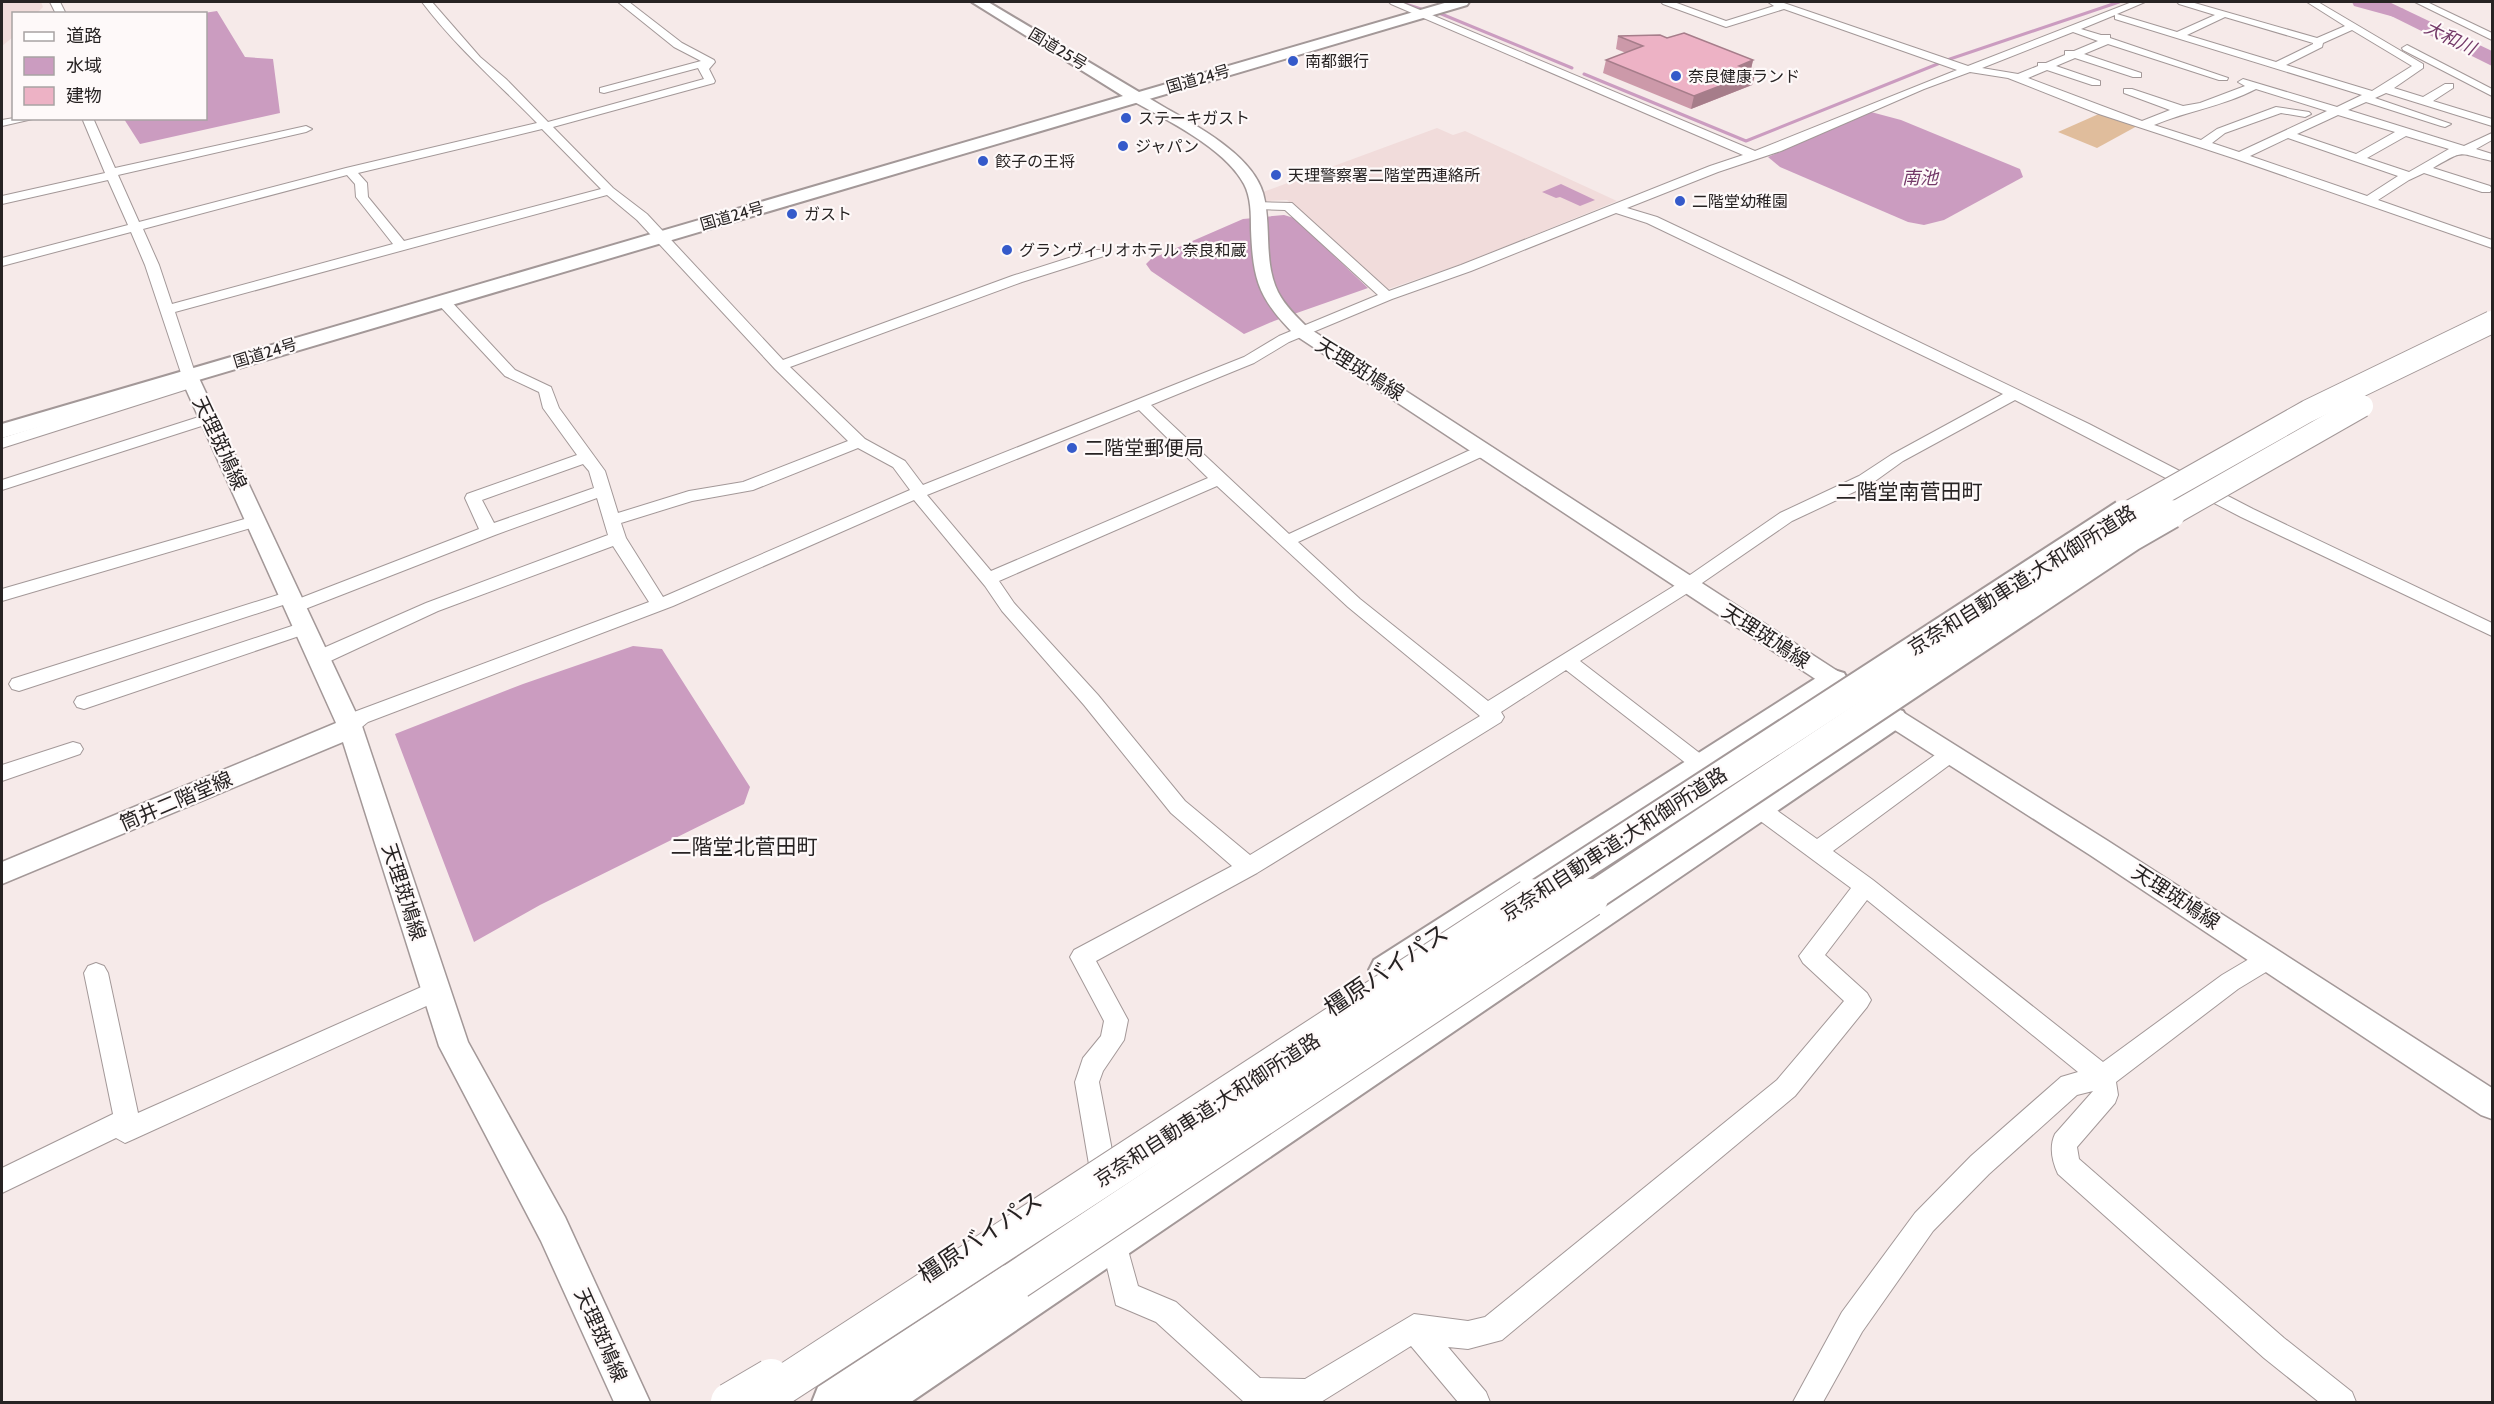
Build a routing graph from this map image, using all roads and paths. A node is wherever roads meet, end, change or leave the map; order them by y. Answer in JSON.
{"nodes":[{"id":1,"x":427,"y":2,"type":"edge"},
{"id":2,"x":623,"y":2,"type":"edge"},
{"id":3,"x":979,"y":2,"type":"edge"},
{"id":4,"x":1394,"y":2,"type":"edge"},
{"id":5,"x":1462,"y":2,"type":"edge"},
{"id":6,"x":1666,"y":2,"type":"edge"},
{"id":7,"x":1773,"y":2,"type":"edge"},
{"id":8,"x":2140,"y":2,"type":"edge"},
{"id":9,"x":2188,"y":2,"type":"edge"},
{"id":10,"x":2312,"y":2,"type":"edge"},
{"id":11,"x":2420,"y":2,"type":"edge"},
{"id":12,"x":1784,"y":6,"type":"junction"},
{"id":13,"x":1812,"y":6,"type":"dead end"},
{"id":14,"x":1797,"y":11,"type":"junction"},
{"id":15,"x":1422,"y":14,"type":"junction"},
{"id":16,"x":2224,"y":14,"type":"junction"},
{"id":17,"x":2103,"y":16,"type":"junction"},
{"id":18,"x":2119,"y":17,"type":"dead end"},
{"id":19,"x":2139,"y":23,"type":"junction"},
{"id":20,"x":2351,"y":27,"type":"junction"},
{"id":21,"x":2077,"y":32,"type":"junction"},
{"id":22,"x":2178,"y":35,"type":"junction"},
{"id":23,"x":2493,"y":37,"type":"edge"},
{"id":24,"x":2103,"y":40,"type":"junction"},
{"id":25,"x":2318,"y":41,"type":"junction"},
{"id":26,"x":2206,"y":44,"type":"junction"},
{"id":27,"x":2044,"y":45,"type":"junction"},
{"id":28,"x":2074,"y":55,"type":"junction"},
{"id":29,"x":2025,"y":59,"type":"junction"},
{"id":30,"x":710,"y":62,"type":"junction"},
{"id":31,"x":2167,"y":62,"type":"junction"},
{"id":32,"x":2278,"y":65,"type":"junction"},
{"id":33,"x":2048,"y":66,"type":"junction"},
{"id":34,"x":1978,"y":69,"type":"junction"},
{"id":35,"x":2146,"y":71,"type":"junction"},
{"id":36,"x":2014,"y":77,"type":"junction"},
{"id":37,"x":2223,"y":78,"type":"dead end"},
{"id":38,"x":2397,"y":81,"type":"junction"},
{"id":39,"x":2096,"y":83,"type":"junction"},
{"id":40,"x":2449,"y":86,"type":"dead end"},
{"id":41,"x":2385,"y":89,"type":"junction"},
{"id":42,"x":604,"y":90,"type":"dead end"},
{"id":43,"x":2128,"y":91,"type":"dead end"},
{"id":44,"x":2438,"y":93,"type":"junction"},
{"id":45,"x":2493,"y":93,"type":"edge"},
{"id":46,"x":2062,"y":96,"type":"junction"},
{"id":47,"x":1136,"y":97,"type":"junction"},
{"id":48,"x":2369,"y":97,"type":"junction"},
{"id":49,"x":2425,"y":101,"type":"junction"},
{"id":50,"x":2182,"y":110,"type":"junction"},
{"id":51,"x":2336,"y":111,"type":"junction"},
{"id":52,"x":2319,"y":118,"type":"junction"},
{"id":53,"x":20,"y":120,"type":"edge"},
{"id":54,"x":88,"y":120,"type":"edge"},
{"id":55,"x":2,"y":123,"type":"edge"},
{"id":56,"x":2493,"y":123,"type":"edge"},
{"id":57,"x":2145,"y":124,"type":"junction"},
{"id":58,"x":2445,"y":124,"type":"dead end"},
{"id":59,"x":545,"y":125,"type":"junction"},
{"id":60,"x":306,"y":129,"type":"dead end"},
{"id":61,"x":2404,"y":132,"type":"junction"},
{"id":62,"x":2286,"y":134,"type":"junction"},
{"id":63,"x":2493,"y":136,"type":"edge"},
{"id":64,"x":2203,"y":144,"type":"junction"},
{"id":65,"x":2462,"y":149,"type":"junction"},
{"id":66,"x":2449,"y":153,"type":"junction"},
{"id":67,"x":1753,"y":155,"type":"junction"},
{"id":68,"x":2240,"y":156,"type":"junction"},
{"id":69,"x":2357,"y":158,"type":"junction"},
{"id":70,"x":2493,"y":158,"type":"edge"},
{"id":71,"x":172,"y":160,"type":"junction"},
{"id":72,"x":2437,"y":160,"type":"junction"},
{"id":73,"x":194,"y":166,"type":"dead end"},
{"id":74,"x":2493,"y":167,"type":"edge"},
{"id":75,"x":2424,"y":169,"type":"junction"},
{"id":76,"x":350,"y":171,"type":"junction"},
{"id":77,"x":112,"y":174,"type":"junction"},
{"id":78,"x":2409,"y":176,"type":"junction"},
{"id":79,"x":2490,"y":184,"type":"edge"},
{"id":80,"x":609,"y":190,"type":"junction"},
{"id":81,"x":2,"y":200,"type":"edge"},
{"id":82,"x":2368,"y":201,"type":"junction"},
{"id":83,"x":2493,"y":202,"type":"edge"},
{"id":84,"x":1258,"y":209,"type":"junction"},
{"id":85,"x":1617,"y":209,"type":"junction"},
{"id":86,"x":137,"y":227,"type":"junction"},
{"id":87,"x":661,"y":237,"type":"junction"},
{"id":88,"x":2492,"y":243,"type":"edge"},
{"id":89,"x":402,"y":247,"type":"junction"},
{"id":90,"x":1100,"y":253,"type":"dead end"},
{"id":91,"x":2,"y":262,"type":"edge"},
{"id":92,"x":1387,"y":296,"type":"junction"},
{"id":93,"x":443,"y":301,"type":"junction"},
{"id":94,"x":166,"y":310,"type":"junction"},
{"id":95,"x":2493,"y":321,"type":"edge"},
{"id":96,"x":1295,"y":326,"type":"junction"},
{"id":97,"x":2493,"y":341,"type":"edge"},
{"id":98,"x":780,"y":366,"type":"junction"},
{"id":99,"x":190,"y":379,"type":"junction"},
{"id":100,"x":2014,"y":394,"type":"junction"},
{"id":101,"x":1140,"y":402,"type":"junction"},
{"id":102,"x":208,"y":419,"type":"junction"},
{"id":103,"x":2,"y":431,"type":"edge"},
{"id":104,"x":859,"y":442,"type":"junction"},
{"id":105,"x":2,"y":443,"type":"edge"},
{"id":106,"x":1488,"y":451,"type":"junction"},
{"id":107,"x":587,"y":457,"type":"junction"},
{"id":108,"x":1219,"y":479,"type":"junction"},
{"id":109,"x":2,"y":485,"type":"edge"},
{"id":110,"x":603,"y":490,"type":"junction"},
{"id":111,"x":919,"y":492,"type":"junction"},
{"id":112,"x":612,"y":519,"type":"junction"},
{"id":113,"x":255,"y":521,"type":"junction"},
{"id":114,"x":489,"y":531,"type":"junction"},
{"id":115,"x":617,"y":538,"type":"junction"},
{"id":116,"x":1287,"y":541,"type":"junction"},
{"id":117,"x":988,"y":579,"type":"junction"},
{"id":118,"x":1688,"y":585,"type":"junction"},
{"id":119,"x":2,"y":596,"type":"edge"},
{"id":120,"x":292,"y":602,"type":"junction"},
{"id":121,"x":659,"y":604,"type":"junction"},
{"id":122,"x":304,"y":628,"type":"junction"},
{"id":123,"x":2493,"y":630,"type":"edge"},
{"id":124,"x":319,"y":658,"type":"junction"},
{"id":125,"x":1567,"y":661,"type":"junction"},
{"id":126,"x":1834,"y":680,"type":"junction"},
{"id":127,"x":19,"y":684,"type":"dead end"},
{"id":128,"x":84,"y":702,"type":"dead end"},
{"id":129,"x":1487,"y":711,"type":"junction"},
{"id":130,"x":1893,"y":718,"type":"junction"},
{"id":131,"x":350,"y":726,"type":"junction"},
{"id":132,"x":73,"y":749,"type":"dead end"},
{"id":133,"x":1949,"y":755,"type":"junction"},
{"id":134,"x":1702,"y":765,"type":"junction"},
{"id":135,"x":2,"y":773,"type":"edge"},
{"id":136,"x":1758,"y":809,"type":"junction"},
{"id":137,"x":1818,"y":851,"type":"junction"},
{"id":138,"x":1249,"y":867,"type":"junction"},
{"id":139,"x":2,"y":873,"type":"edge"},
{"id":140,"x":1864,"y":886,"type":"junction"},
{"id":141,"x":2262,"y":953,"type":"junction"},
{"id":142,"x":96,"y":973,"type":"dead end"},
{"id":143,"x":436,"y":991,"type":"junction"},
{"id":144,"x":2103,"y":1077,"type":"junction"},
{"id":145,"x":2493,"y":1105,"type":"edge"},
{"id":146,"x":127,"y":1120,"type":"junction"},
{"id":147,"x":1190,"y":1121,"type":"junction"},
{"id":148,"x":1101,"y":1156,"type":"junction"},
{"id":149,"x":2,"y":1181,"type":"edge"},
{"id":150,"x":1113,"y":1241,"type":"junction"},
{"id":151,"x":1017,"y":1280,"type":"junction"},
{"id":152,"x":1414,"y":1328,"type":"junction"},
{"id":153,"x":632,"y":1402,"type":"edge"},
{"id":154,"x":730,"y":1402,"type":"edge"},
{"id":155,"x":757,"y":1402,"type":"edge"},
{"id":156,"x":833,"y":1402,"type":"edge"},
{"id":157,"x":863,"y":1402,"type":"edge"},
{"id":158,"x":875,"y":1402,"type":"edge"},
{"id":159,"x":1476,"y":1402,"type":"edge"},
{"id":160,"x":1807,"y":1402,"type":"edge"},
{"id":161,"x":2342,"y":1402,"type":"edge"}],
"edges":[{"from":1,"to":59,"type":"street"},
{"from":2,"to":30,"type":"street"},
{"from":3,"to":47,"type":"highway","name":"国道25号"},
{"from":4,"to":15,"type":"street"},
{"from":5,"to":15,"type":"highway","name":"国道24号"},
{"from":6,"to":12,"type":"street"},
{"from":7,"to":12,"type":"street"},
{"from":8,"to":17,"type":"street"},
{"from":9,"to":16,"type":"street"},
{"from":10,"to":20,"type":"street"},
{"from":10,"to":45,"type":"street"},
{"from":11,"to":23,"type":"street"},
{"from":12,"to":14,"type":"street"},
{"from":13,"to":14,"type":"street"},
{"from":14,"to":34,"type":"street"},
{"from":15,"to":47,"type":"highway","name":"国道24号"},
{"from":15,"to":67,"type":"street"},
{"from":16,"to":22,"type":"street"},
{"from":16,"to":25,"type":"street"},
{"from":17,"to":21,"type":"street"},
{"from":17,"to":34,"type":"street"},
{"from":18,"to":19,"type":"street"},
{"from":19,"to":22,"type":"street"},
{"from":19,"to":24,"type":"street"},
{"from":20,"to":25,"type":"street"},
{"from":20,"to":38,"type":"street"},
{"from":21,"to":24,"type":"street"},
{"from":21,"to":27,"type":"street"},
{"from":22,"to":26,"type":"street"},
{"from":24,"to":28,"type":"street"},
{"from":24,"to":31,"type":"street"},
{"from":25,"to":32,"type":"street"},
{"from":26,"to":31,"type":"street"},
{"from":26,"to":32,"type":"street"},
{"from":27,"to":28,"type":"street"},
{"from":27,"to":29,"type":"street"},
{"from":28,"to":33,"type":"street"},
{"from":28,"to":35,"type":"street"},
{"from":29,"to":33,"type":"street"},
{"from":29,"to":34,"type":"street"},
{"from":30,"to":42,"type":"street"},
{"from":30,"to":59,"type":"street"},
{"from":31,"to":35,"type":"street"},
{"from":31,"to":37,"type":"street"},
{"from":32,"to":48,"type":"street"},
{"from":33,"to":36,"type":"street"},
{"from":33,"to":39,"type":"street"},
{"from":34,"to":36,"type":"street"},
{"from":34,"to":67,"type":"street"},
{"from":35,"to":39,"type":"street"},
{"from":36,"to":46,"type":"street"},
{"from":38,"to":41,"type":"street"},
{"from":38,"to":44,"type":"street"},
{"from":39,"to":46,"type":"street"},
{"from":40,"to":44,"type":"street"},
{"from":41,"to":48,"type":"street"},
{"from":41,"to":49,"type":"street"},
{"from":43,"to":50,"type":"street"},
{"from":44,"to":49,"type":"street"},
{"from":46,"to":57,"type":"street"},
{"from":47,"to":84,"type":"main road","name":"天理斑鳩線"},
{"from":47,"to":87,"type":"highway","name":"国道24号"},
{"from":48,"to":51,"type":"street"},
{"from":48,"to":58,"type":"street"},
{"from":49,"to":56,"type":"street"},
{"from":50,"to":51,"type":"street"},
{"from":50,"to":57,"type":"street"},
{"from":51,"to":52,"type":"street"},
{"from":51,"to":61,"type":"street"},
{"from":52,"to":62,"type":"street"},
{"from":52,"to":64,"type":"street"},
{"from":53,"to":55,"type":"street"},
{"from":54,"to":77,"type":"street"},
{"from":57,"to":64,"type":"street"},
{"from":59,"to":76,"type":"street"},
{"from":59,"to":80,"type":"street"},
{"from":60,"to":71,"type":"street"},
{"from":61,"to":65,"type":"street"},
{"from":61,"to":69,"type":"street"},
{"from":62,"to":68,"type":"street"},
{"from":62,"to":69,"type":"street"},
{"from":63,"to":65,"type":"street"},
{"from":64,"to":68,"type":"street"},
{"from":65,"to":66,"type":"street"},
{"from":65,"to":70,"type":"street"},
{"from":66,"to":72,"type":"street"},
{"from":66,"to":74,"type":"street"},
{"from":67,"to":85,"type":"street"},
{"from":68,"to":82,"type":"street"},
{"from":69,"to":78,"type":"street"},
{"from":71,"to":73,"type":"street"},
{"from":71,"to":77,"type":"street"},
{"from":72,"to":75,"type":"street"},
{"from":72,"to":79,"type":"street"},
{"from":75,"to":78,"type":"street"},
{"from":75,"to":79,"type":"street"},
{"from":76,"to":86,"type":"street"},
{"from":76,"to":89,"type":"street"},
{"from":77,"to":81,"type":"street"},
{"from":77,"to":86,"type":"street"},
{"from":78,"to":82,"type":"street"},
{"from":79,"to":83,"type":"street"},
{"from":80,"to":87,"type":"street"},
{"from":80,"to":89,"type":"street"},
{"from":82,"to":88,"type":"street"},
{"from":84,"to":92,"type":"street"},
{"from":84,"to":96,"type":"main road","name":"天理斑鳩線"},
{"from":85,"to":92,"type":"street"},
{"from":85,"to":100,"type":"street"},
{"from":86,"to":91,"type":"street"},
{"from":86,"to":94,"type":"street"},
{"from":87,"to":93,"type":"highway","name":"国道24号"},
{"from":87,"to":98,"type":"street"},
{"from":89,"to":94,"type":"street"},
{"from":90,"to":98,"type":"street"},
{"from":92,"to":96,"type":"street"},
{"from":93,"to":99,"type":"highway","name":"国道24号"},
{"from":93,"to":107,"type":"street"},
{"from":94,"to":99,"type":"street"},
{"from":95,"to":147,"type":"highway","name":"京奈和自動車道;大和御所道路","bridge":true},
{"from":96,"to":101,"type":"street"},
{"from":96,"to":106,"type":"main road","name":"天理斑鳩線"},
{"from":97,"to":151,"type":"highway","name":"京奈和自動車道;大和御所道路","bridge":true},
{"from":98,"to":104,"type":"street"},
{"from":99,"to":102,"type":"main road","name":"天理斑鳩線"},
{"from":99,"to":103,"type":"highway","name":"国道24号"},
{"from":99,"to":105,"type":"street"},
{"from":100,"to":118,"type":"street"},
{"from":100,"to":123,"type":"street"},
{"from":101,"to":108,"type":"street"},
{"from":101,"to":111,"type":"street"},
{"from":102,"to":109,"type":"street"},
{"from":102,"to":113,"type":"main road","name":"天理斑鳩線"},
{"from":104,"to":111,"type":"street"},
{"from":104,"to":112,"type":"street"},
{"from":106,"to":116,"type":"street"},
{"from":106,"to":118,"type":"main road","name":"天理斑鳩線"},
{"from":107,"to":110,"type":"street"},
{"from":107,"to":114,"type":"street"},
{"from":108,"to":116,"type":"street"},
{"from":108,"to":117,"type":"street"},
{"from":110,"to":112,"type":"street"},
{"from":110,"to":114,"type":"street"},
{"from":111,"to":117,"type":"street"},
{"from":111,"to":121,"type":"street"},
{"from":112,"to":115,"type":"street"},
{"from":113,"to":119,"type":"street"},
{"from":113,"to":120,"type":"main road","name":"天理斑鳩線"},
{"from":114,"to":120,"type":"street"},
{"from":115,"to":121,"type":"street"},
{"from":115,"to":124,"type":"street"},
{"from":116,"to":129,"type":"street"},
{"from":117,"to":138,"type":"street"},
{"from":118,"to":125,"type":"street"},
{"from":118,"to":126,"type":"main road","name":"天理斑鳩線"},
{"from":120,"to":122,"type":"main road","name":"天理斑鳩線"},
{"from":120,"to":127,"type":"street"},
{"from":121,"to":131,"type":"street"},
{"from":122,"to":124,"type":"main road","name":"天理斑鳩線"},
{"from":122,"to":128,"type":"street"},
{"from":124,"to":131,"type":"main road","name":"天理斑鳩線"},
{"from":125,"to":129,"type":"street"},
{"from":125,"to":134,"type":"street"},
{"from":126,"to":130,"type":"main road","name":"天理斑鳩線"},
{"from":126,"to":134,"type":"highway","name":"橿原バイパス"},
{"from":129,"to":138,"type":"street"},
{"from":130,"to":133,"type":"main road","name":"天理斑鳩線"},
{"from":130,"to":136,"type":"highway"},
{"from":131,"to":139,"type":"main road","name":"筒井二階堂線"},
{"from":131,"to":143,"type":"main road","name":"天理斑鳩線"},
{"from":132,"to":135,"type":"street"},
{"from":133,"to":137,"type":"street"},
{"from":133,"to":141,"type":"main road","name":"天理斑鳩線"},
{"from":134,"to":136,"type":"street"},
{"from":134,"to":148,"type":"highway","name":"橿原バイパス"},
{"from":136,"to":137,"type":"street"},
{"from":136,"to":150,"type":"highway"},
{"from":137,"to":140,"type":"street"},
{"from":138,"to":148,"type":"street"},
{"from":140,"to":144,"type":"street"},
{"from":140,"to":152,"type":"street"},
{"from":141,"to":144,"type":"street"},
{"from":141,"to":145,"type":"main road","name":"天理斑鳩線"},
{"from":142,"to":146,"type":"street"},
{"from":143,"to":146,"type":"street"},
{"from":143,"to":153,"type":"main road","name":"天理斑鳩線"},
{"from":144,"to":160,"type":"street"},
{"from":144,"to":161,"type":"street"},
{"from":146,"to":149,"type":"street"},
{"from":147,"to":154,"type":"highway","bridge":true},
{"from":147,"to":155,"type":"highway","name":"京奈和自動車道;大和御所道路","bridge":true},
{"from":148,"to":150,"type":"street"},
{"from":148,"to":154,"type":"highway","name":"橿原バイパス"},
{"from":150,"to":152,"type":"street"},
{"from":150,"to":158,"type":"highway"},
{"from":151,"to":156,"type":"highway","name":"京奈和自動車道;大和御所道路"},
{"from":151,"to":157,"type":"highway"},
{"from":152,"to":159,"type":"street"}]}
